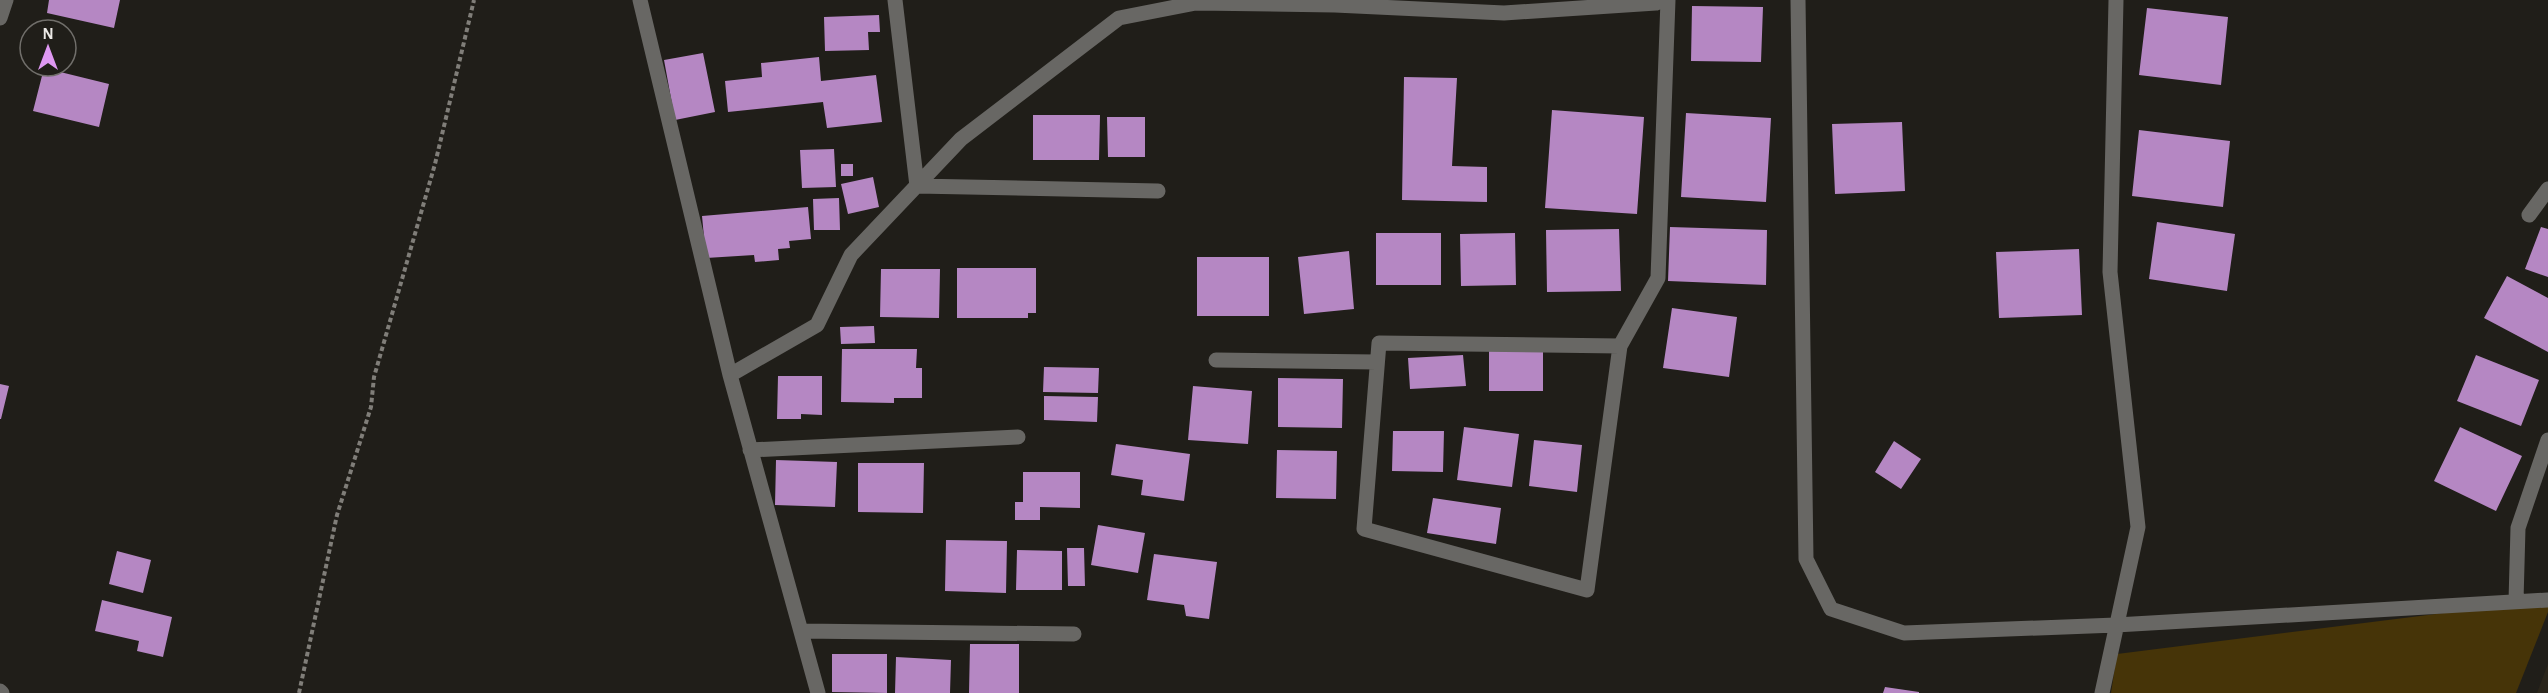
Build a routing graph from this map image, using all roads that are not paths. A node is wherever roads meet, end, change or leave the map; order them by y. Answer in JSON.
{"nodes":[{"id":1,"x":6,"y":0,"type":"edge"},
{"id":2,"x":640,"y":0,"type":"edge"},
{"id":3,"x":895,"y":0,"type":"edge"},
{"id":4,"x":1663,"y":0,"type":"edge"},
{"id":5,"x":1668,"y":0,"type":"edge"},
{"id":6,"x":1798,"y":0,"type":"edge"},
{"id":7,"x":2116,"y":0,"type":"edge"},
{"id":8,"x":0,"y":18,"type":"edge"},
{"id":9,"x":917,"y":186,"type":"junction"},
{"id":10,"x":2548,"y":189,"type":"edge"},
{"id":11,"x":1158,"y":191,"type":"dead end"},
{"id":12,"x":2529,"y":215,"type":"dead end"},
{"id":13,"x":1620,"y":346,"type":"junction"},
{"id":14,"x":1216,"y":360,"type":"dead end"},
{"id":15,"x":1377,"y":362,"type":"junction"},
{"id":16,"x":730,"y":375,"type":"junction"},
{"id":17,"x":1018,"y":437,"type":"dead end"},
{"id":18,"x":2548,"y":440,"type":"edge"},
{"id":19,"x":750,"y":450,"type":"junction"},
{"id":20,"x":2548,"y":600,"type":"edge"},
{"id":21,"x":2516,"y":601,"type":"junction"},
{"id":22,"x":2116,"y":625,"type":"junction"},
{"id":23,"x":801,"y":632,"type":"junction"},
{"id":24,"x":1074,"y":634,"type":"dead end"},
{"id":25,"x":818,"y":693,"type":"edge"},
{"id":26,"x":2102,"y":693,"type":"edge"}],
"edges":[{"from":1,"to":8,"type":"street"},
{"from":2,"to":16,"type":"street"},
{"from":3,"to":9,"type":"street"},
{"from":4,"to":9,"type":"street"},
{"from":5,"to":13,"type":"street"},
{"from":6,"to":22,"type":"street"},
{"from":7,"to":22,"type":"street"},
{"from":9,"to":11,"type":"street"},
{"from":9,"to":16,"type":"street"},
{"from":10,"to":12,"type":"street"},
{"from":13,"to":15,"type":"street"},
{"from":13,"to":15,"type":"street"},
{"from":14,"to":15,"type":"street"},
{"from":16,"to":19,"type":"street"},
{"from":17,"to":19,"type":"street"},
{"from":18,"to":21,"type":"street"},
{"from":19,"to":23,"type":"street"},
{"from":20,"to":21,"type":"street"},
{"from":21,"to":22,"type":"street"},
{"from":22,"to":26,"type":"street"},
{"from":23,"to":24,"type":"street"},
{"from":23,"to":25,"type":"street"}]}
